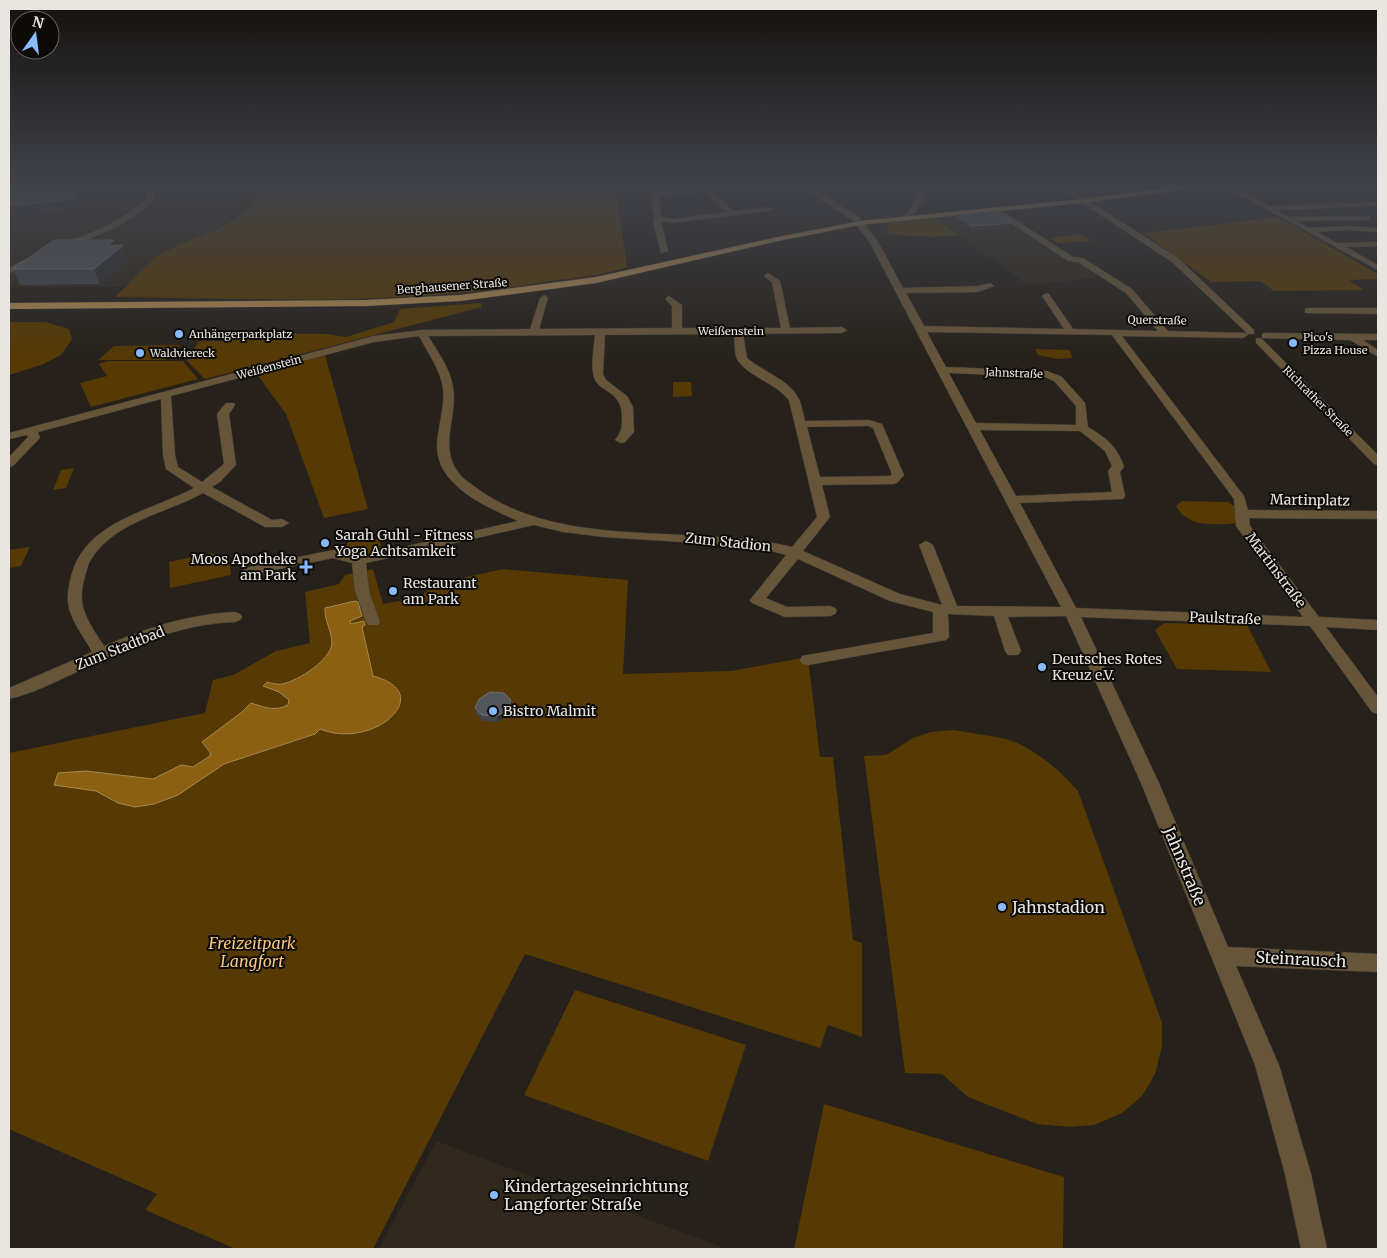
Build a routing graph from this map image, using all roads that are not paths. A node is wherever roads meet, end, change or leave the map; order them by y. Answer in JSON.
{"nodes":[{"id":1,"x":62,"y":245,"type":"edge"},
{"id":2,"x":663,"y":245,"type":"edge"},
{"id":3,"x":753,"y":245,"type":"edge"},
{"id":4,"x":876,"y":245,"type":"edge"},
{"id":5,"x":1049,"y":245,"type":"edge"},
{"id":6,"x":1151,"y":245,"type":"edge"},
{"id":7,"x":1363,"y":245,"type":"edge"},
{"id":8,"x":1336,"y":246,"type":"joint"},
{"id":9,"x":664,"y":250,"type":"dead end"},
{"id":10,"x":1378,"y":268,"type":"edge"},
{"id":11,"x":9,"y":271,"type":"edge"},
{"id":12,"x":768,"y":276,"type":"dead end"},
{"id":13,"x":990,"y":286,"type":"dead end"},
{"id":14,"x":900,"y":290,"type":"junction"},
{"id":15,"x":1046,"y":296,"type":"dead end"},
{"id":16,"x":544,"y":298,"type":"dead end"},
{"id":17,"x":669,"y":299,"type":"dead end"},
{"id":18,"x":9,"y":306,"type":"edge"},
{"id":19,"x":1308,"y":311,"type":"dead end"},
{"id":20,"x":1378,"y":311,"type":"edge"},
{"id":21,"x":920,"y":329,"type":"junction"},
{"id":22,"x":786,"y":330,"type":"junction"},
{"id":23,"x":842,"y":330,"type":"dead end"},
{"id":24,"x":534,"y":331,"type":"junction"},
{"id":25,"x":600,"y":331,"type":"junction"},
{"id":26,"x":677,"y":331,"type":"junction"},
{"id":27,"x":738,"y":331,"type":"junction"},
{"id":28,"x":1070,"y":331,"type":"junction"},
{"id":29,"x":1114,"y":332,"type":"junction"},
{"id":30,"x":422,"y":333,"type":"junction"},
{"id":31,"x":1164,"y":333,"type":"junction"},
{"id":32,"x":1247,"y":334,"type":"junction"},
{"id":33,"x":1351,"y":336,"type":"junction"},
{"id":34,"x":1378,"y":336,"type":"edge"},
{"id":35,"x":1262,"y":338,"type":"junction"},
{"id":36,"x":1378,"y":354,"type":"edge"},
{"id":37,"x":941,"y":370,"type":"junction"},
{"id":38,"x":166,"y":394,"type":"junction"},
{"id":39,"x":230,"y":404,"type":"dead end"},
{"id":40,"x":800,"y":424,"type":"junction"},
{"id":41,"x":972,"y":426,"type":"junction"},
{"id":42,"x":1082,"y":428,"type":"junction"},
{"id":43,"x":32,"y":430,"type":"junction"},
{"id":44,"x":9,"y":436,"type":"edge"},
{"id":45,"x":621,"y":440,"type":"dead end"},
{"id":46,"x":1378,"y":462,"type":"edge"},
{"id":47,"x":9,"y":463,"type":"edge"},
{"id":48,"x":815,"y":481,"type":"junction"},
{"id":49,"x":204,"y":488,"type":"junction"},
{"id":50,"x":1010,"y":500,"type":"junction"},
{"id":51,"x":1242,"y":514,"type":"junction"},
{"id":52,"x":1378,"y":516,"type":"edge"},
{"id":53,"x":535,"y":521,"type":"junction"},
{"id":54,"x":282,"y":523,"type":"dead end"},
{"id":55,"x":926,"y":545,"type":"dead end"},
{"id":56,"x":797,"y":553,"type":"junction"},
{"id":57,"x":359,"y":560,"type":"junction"},
{"id":58,"x":250,"y":571,"type":"dead end"},
{"id":59,"x":945,"y":609,"type":"junction"},
{"id":60,"x":830,"y":611,"type":"dead end"},
{"id":61,"x":999,"y":611,"type":"junction"},
{"id":62,"x":1071,"y":612,"type":"junction"},
{"id":63,"x":235,"y":617,"type":"dead end"},
{"id":64,"x":373,"y":622,"type":"dead end"},
{"id":65,"x":1316,"y":622,"type":"junction"},
{"id":66,"x":1378,"y":625,"type":"edge"},
{"id":67,"x":1013,"y":651,"type":"dead end"},
{"id":68,"x":101,"y":654,"type":"junction"},
{"id":69,"x":808,"y":660,"type":"dead end"},
{"id":70,"x":9,"y":694,"type":"edge"},
{"id":71,"x":1378,"y":708,"type":"edge"},
{"id":72,"x":1223,"y":956,"type":"junction"},
{"id":73,"x":1378,"y":963,"type":"edge"},
{"id":74,"x":1314,"y":1249,"type":"edge"}],
"edges":[{"from":1,"to":11,"type":"street"},
{"from":2,"to":9,"type":"street"},
{"from":3,"to":18,"type":"main road","name":"Berghausener Straße"},
{"from":4,"to":14,"type":"street","name":"Jahnstraße"},
{"from":5,"to":31,"type":"street"},
{"from":6,"to":32,"type":"street"},
{"from":7,"to":8,"type":"street"},
{"from":8,"to":10,"type":"street"},
{"from":12,"to":22,"type":"street","name":"Weißenstein"},
{"from":13,"to":14,"type":"street"},
{"from":14,"to":21,"type":"street","name":"Jahnstraße"},
{"from":15,"to":28,"type":"street"},
{"from":16,"to":24,"type":"street"},
{"from":17,"to":26,"type":"street"},
{"from":19,"to":20,"type":"street"},
{"from":21,"to":28,"type":"street","name":"Querstraße"},
{"from":21,"to":37,"type":"street","name":"Jahnstraße"},
{"from":22,"to":23,"type":"street","name":"Weißenstein"},
{"from":22,"to":27,"type":"street","name":"Weißenstein"},
{"from":24,"to":25,"type":"street","name":"Weißenstein"},
{"from":24,"to":30,"type":"street","name":"Weißenstein"},
{"from":25,"to":26,"type":"street","name":"Weißenstein"},
{"from":25,"to":45,"type":"street"},
{"from":26,"to":27,"type":"street","name":"Weißenstein"},
{"from":27,"to":40,"type":"street"},
{"from":28,"to":29,"type":"street","name":"Querstraße"},
{"from":29,"to":31,"type":"street","name":"Querstraße"},
{"from":29,"to":51,"type":"street","name":"Martinstraße"},
{"from":30,"to":38,"type":"street","name":"Weißenstein"},
{"from":30,"to":53,"type":"street","name":"Zum Stadion"},
{"from":31,"to":32,"type":"street","name":"Querstraße"},
{"from":32,"to":35,"type":"street"},
{"from":33,"to":34,"type":"street"},
{"from":33,"to":35,"type":"street"},
{"from":33,"to":36,"type":"street"},
{"from":35,"to":46,"type":"street","name":"Richrather Straße"},
{"from":37,"to":41,"type":"street","name":"Jahnstraße"},
{"from":37,"to":42,"type":"street","name":"Jahnstraße"},
{"from":38,"to":43,"type":"street","name":"Weißenstein"},
{"from":38,"to":49,"type":"street"},
{"from":39,"to":49,"type":"street"},
{"from":40,"to":48,"type":"street"},
{"from":40,"to":48,"type":"street"},
{"from":41,"to":42,"type":"street"},
{"from":41,"to":50,"type":"street","name":"Jahnstraße"},
{"from":42,"to":50,"type":"street"},
{"from":43,"to":44,"type":"street","name":"Weißenstein"},
{"from":43,"to":47,"type":"street"},
{"from":48,"to":56,"type":"street"},
{"from":49,"to":54,"type":"street"},
{"from":49,"to":68,"type":"street"},
{"from":50,"to":62,"type":"street","name":"Jahnstraße"},
{"from":51,"to":52,"type":"street","name":"Martinplatz"},
{"from":51,"to":65,"type":"street","name":"Martinstraße"},
{"from":53,"to":56,"type":"street","name":"Zum Stadion"},
{"from":53,"to":57,"type":"street","name":"Zum Stadion"},
{"from":55,"to":59,"type":"street"},
{"from":56,"to":59,"type":"street","name":"Zum Stadion"},
{"from":56,"to":60,"type":"street"},
{"from":57,"to":58,"type":"street"},
{"from":57,"to":64,"type":"street"},
{"from":59,"to":61,"type":"street","name":"Zum Stadion"},
{"from":59,"to":69,"type":"street"},
{"from":61,"to":62,"type":"street","name":"Zum Stadion"},
{"from":61,"to":67,"type":"street"},
{"from":62,"to":65,"type":"street","name":"Paulstraße"},
{"from":62,"to":72,"type":"street","name":"Jahnstraße"},
{"from":63,"to":68,"type":"street","name":"Zum Stadtbad"},
{"from":65,"to":66,"type":"street","name":"Paulstraße"},
{"from":65,"to":71,"type":"street","name":"Martinstraße"},
{"from":68,"to":70,"type":"street","name":"Zum Stadtbad"},
{"from":72,"to":73,"type":"street","name":"Steinrausch"},
{"from":72,"to":74,"type":"street","name":"Jahnstraße"}]}
